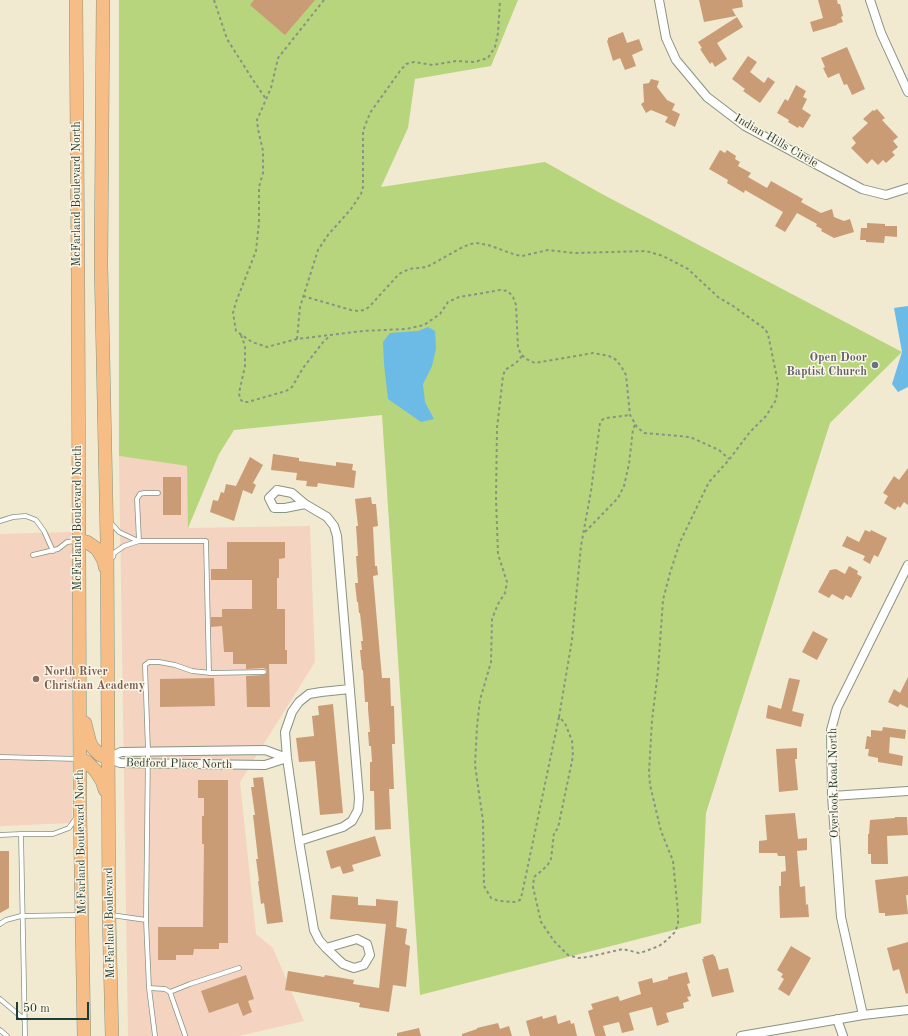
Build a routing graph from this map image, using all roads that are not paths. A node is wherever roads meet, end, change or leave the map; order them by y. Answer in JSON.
{"nodes":[{"id":1,"x":76,"y":0,"type":"edge"},
{"id":2,"x":103,"y":0,"type":"edge"},
{"id":3,"x":659,"y":0,"type":"edge"},
{"id":4,"x":870,"y":0,"type":"edge"},
{"id":5,"x":908,"y":92,"type":"edge"},
{"id":6,"x":908,"y":188,"type":"edge"},
{"id":7,"x":158,"y":493,"type":"dead end"},
{"id":8,"x":305,"y":504,"type":"dead end"},
{"id":9,"x":106,"y":519,"type":"junction"},
{"id":10,"x":0,"y":521,"type":"edge"},
{"id":11,"x":78,"y":540,"type":"junction"},
{"id":12,"x":139,"y":541,"type":"junction"},
{"id":13,"x":53,"y":551,"type":"junction"},
{"id":14,"x":33,"y":555,"type":"dead end"},
{"id":15,"x":908,"y":565,"type":"edge"},
{"id":16,"x":107,"y":574,"type":"junction"},
{"id":17,"x":264,"y":672,"type":"dead end"},
{"id":18,"x":209,"y":673,"type":"junction"},
{"id":19,"x":350,"y":690,"type":"junction"},
{"id":20,"x":79,"y":696,"type":"junction"},
{"id":21,"x":148,"y":751,"type":"junction"},
{"id":22,"x":0,"y":757,"type":"edge"},
{"id":23,"x":108,"y":758,"type":"junction"},
{"id":24,"x":287,"y":758,"type":"junction"},
{"id":25,"x":80,"y":759,"type":"junction"},
{"id":26,"x":147,"y":763,"type":"junction"},
{"id":27,"x":908,"y":791,"type":"edge"},
{"id":28,"x":832,"y":796,"type":"junction"},
{"id":29,"x":108,"y":809,"type":"junction"},
{"id":30,"x":80,"y":813,"type":"junction"},
{"id":31,"x":21,"y":834,"type":"junction"},
{"id":32,"x":0,"y":835,"type":"edge"},
{"id":33,"x":299,"y":842,"type":"junction"},
{"id":34,"x":81,"y":915,"type":"junction"},
{"id":35,"x":109,"y":915,"type":"junction"},
{"id":36,"x":23,"y":916,"type":"junction"},
{"id":37,"x":146,"y":920,"type":"junction"},
{"id":38,"x":0,"y":924,"type":"edge"},
{"id":39,"x":326,"y":948,"type":"junction"},
{"id":40,"x":239,"y":968,"type":"dead end"},
{"id":41,"x":149,"y":988,"type":"junction"},
{"id":42,"x":170,"y":992,"type":"junction"},
{"id":43,"x":0,"y":999,"type":"edge"},
{"id":44,"x":908,"y":1010,"type":"edge"},
{"id":45,"x":863,"y":1015,"type":"junction"},
{"id":46,"x":837,"y":1019,"type":"junction"},
{"id":47,"x":25,"y":1020,"type":"junction"},
{"id":48,"x":0,"y":1030,"type":"edge"},
{"id":49,"x":83,"y":1035,"type":"edge"},
{"id":50,"x":185,"y":1035,"type":"edge"},
{"id":51,"x":7,"y":1036,"type":"edge"},
{"id":52,"x":25,"y":1036,"type":"edge"},
{"id":53,"x":112,"y":1036,"type":"edge"},
{"id":54,"x":155,"y":1036,"type":"edge"},
{"id":55,"x":741,"y":1036,"type":"edge"},
{"id":56,"x":843,"y":1036,"type":"edge"}],
"edges":[{"from":1,"to":11,"type":"highway","name":"McFarland Boulevard North"},
{"from":2,"to":9,"type":"highway","name":"McFarland Boulevard North"},
{"from":3,"to":6,"type":"street","name":"Indian Hills Circle"},
{"from":4,"to":5,"type":"street"},
{"from":7,"to":12,"type":"lane"},
{"from":8,"to":19,"type":"street"},
{"from":9,"to":12,"type":"lane"},
{"from":9,"to":16,"type":"highway","name":"McFarland Boulevard North"},
{"from":10,"to":13,"type":"lane"},
{"from":11,"to":13,"type":"lane"},
{"from":11,"to":16,"type":"highway"},
{"from":11,"to":20,"type":"highway","name":"McFarland Boulevard North"},
{"from":12,"to":16,"type":"lane"},
{"from":12,"to":18,"type":"lane"},
{"from":13,"to":14,"type":"lane"},
{"from":15,"to":28,"type":"street","name":"Overlook Road North"},
{"from":16,"to":23,"type":"highway","name":"McFarland Boulevard North"},
{"from":17,"to":18,"type":"lane"},
{"from":18,"to":21,"type":"lane"},
{"from":19,"to":24,"type":"street"},
{"from":19,"to":33,"type":"street"},
{"from":20,"to":23,"type":"highway"},
{"from":20,"to":25,"type":"highway","name":"McFarland Boulevard North"},
{"from":21,"to":23,"type":"street","name":"Bedford Place North"},
{"from":21,"to":24,"type":"street","name":"Bedford Place North"},
{"from":21,"to":26,"type":"lane"},
{"from":22,"to":25,"type":"lane"},
{"from":23,"to":26,"type":"street","name":"Bedford Place North"},
{"from":23,"to":29,"type":"highway","name":"McFarland Boulevard North"},
{"from":24,"to":26,"type":"street","name":"Bedford Place North"},
{"from":24,"to":33,"type":"street"},
{"from":25,"to":29,"type":"highway"},
{"from":25,"to":30,"type":"highway","name":"McFarland Boulevard North"},
{"from":26,"to":37,"type":"lane"},
{"from":27,"to":28,"type":"street"},
{"from":28,"to":45,"type":"street","name":"Overlook Road North"},
{"from":29,"to":35,"type":"highway","name":"McFarland Boulevard"},
{"from":30,"to":31,"type":"lane"},
{"from":30,"to":34,"type":"highway","name":"McFarland Boulevard North"},
{"from":31,"to":32,"type":"lane"},
{"from":31,"to":36,"type":"lane"},
{"from":33,"to":39,"type":"street"},
{"from":34,"to":36,"type":"lane"},
{"from":34,"to":49,"type":"highway","name":"McFarland Boulevard North"},
{"from":35,"to":37,"type":"lane"},
{"from":35,"to":53,"type":"highway","name":"McFarland Boulevard"},
{"from":36,"to":38,"type":"lane"},
{"from":36,"to":47,"type":"lane"},
{"from":37,"to":41,"type":"lane"},
{"from":39,"to":39,"type":"street"},
{"from":40,"to":42,"type":"lane"},
{"from":41,"to":42,"type":"lane"},
{"from":41,"to":54,"type":"lane"},
{"from":42,"to":50,"type":"lane"},
{"from":43,"to":47,"type":"lane"},
{"from":44,"to":45,"type":"street"},
{"from":45,"to":46,"type":"street"},
{"from":46,"to":55,"type":"street"},
{"from":46,"to":56,"type":"street"},
{"from":47,"to":52,"type":"lane"},
{"from":48,"to":51,"type":"lane"}]}
